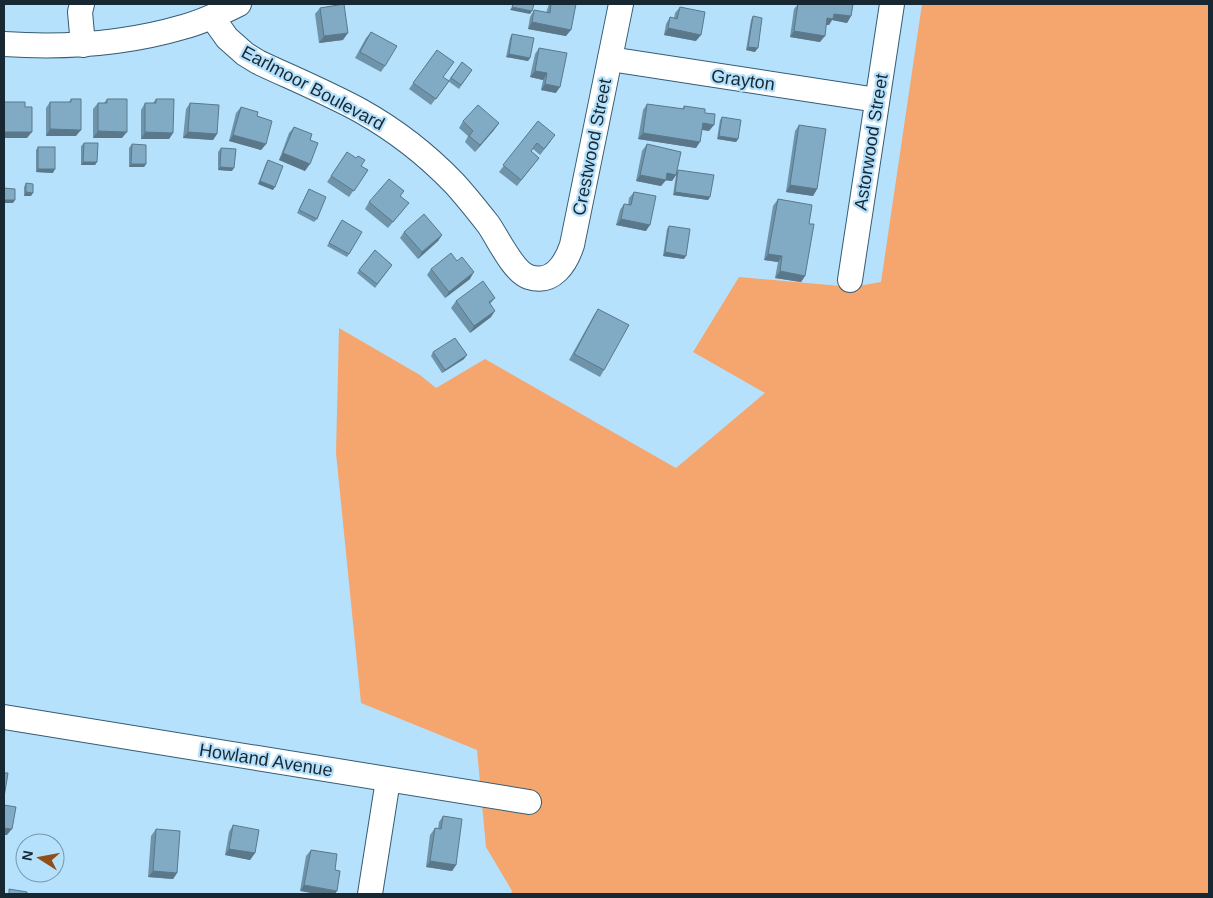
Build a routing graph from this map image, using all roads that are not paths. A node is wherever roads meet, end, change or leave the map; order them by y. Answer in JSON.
{"nodes":[{"id":1,"x":82,"y":4,"type":"edge"},
{"id":2,"x":239,"y":4,"type":"edge"},
{"id":3,"x":621,"y":4,"type":"edge"},
{"id":4,"x":892,"y":4,"type":"edge"},
{"id":5,"x":212,"y":17,"type":"junction"},
{"id":6,"x":4,"y":44,"type":"edge"},
{"id":7,"x":83,"y":45,"type":"junction"},
{"id":8,"x":610,"y":59,"type":"junction"},
{"id":9,"x":877,"y":100,"type":"junction"},
{"id":10,"x":544,"y":278,"type":"joint"},
{"id":11,"x":850,"y":280,"type":"dead end"},
{"id":12,"x":4,"y":717,"type":"edge"},
{"id":13,"x":388,"y":780,"type":"junction"},
{"id":14,"x":529,"y":802,"type":"dead end"},
{"id":15,"x":370,"y":894,"type":"edge"}],
"edges":[{"from":1,"to":7,"type":"street"},
{"from":2,"to":5,"type":"street"},
{"from":3,"to":8,"type":"street","name":"Crestwood Street"},
{"from":4,"to":9,"type":"street","name":"Astorwood Street"},
{"from":5,"to":7,"type":"street"},
{"from":5,"to":10,"type":"street","name":"Earlmoor Boulevard"},
{"from":6,"to":7,"type":"street"},
{"from":8,"to":9,"type":"street","name":"Grayton"},
{"from":8,"to":10,"type":"street","name":"Crestwood Street"},
{"from":9,"to":11,"type":"street","name":"Astorwood Street"},
{"from":12,"to":13,"type":"street","name":"Howland Avenue"},
{"from":13,"to":14,"type":"street","name":"Howland Avenue"},
{"from":13,"to":15,"type":"street"}]}
